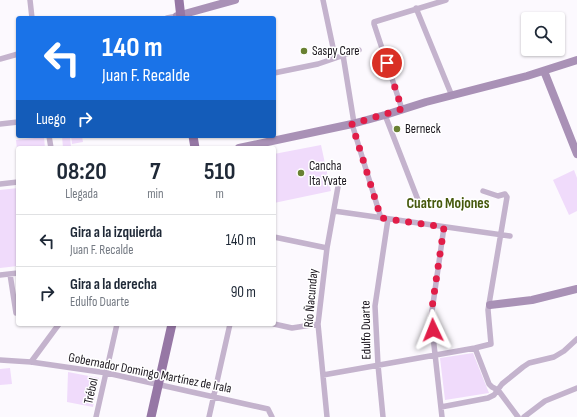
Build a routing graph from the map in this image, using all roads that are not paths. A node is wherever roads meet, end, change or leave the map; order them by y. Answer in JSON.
{"nodes":[{"id":1,"x":30,"y":0,"type":"edge"},
{"id":2,"x":174,"y":0,"type":"edge"},
{"id":3,"x":179,"y":0,"type":"edge"},
{"id":4,"x":235,"y":0,"type":"edge"},
{"id":5,"x":323,"y":0,"type":"edge"},
{"id":6,"x":446,"y":0,"type":"edge"},
{"id":7,"x":416,"y":8,"type":"junction"},
{"id":8,"x":32,"y":16,"type":"edge"},
{"id":9,"x":179,"y":16,"type":"edge"},
{"id":10,"x":179,"y":16,"type":"edge"},
{"id":11,"x":182,"y":16,"type":"edge"},
{"id":12,"x":359,"y":50,"type":"dead end"},
{"id":13,"x":16,"y":55,"type":"edge"},
{"id":14,"x":343,"y":55,"type":"junction"},
{"id":15,"x":335,"y":57,"type":"junction"},
{"id":16,"x":0,"y":59,"type":"edge"},
{"id":17,"x":577,"y":60,"type":"edge"},
{"id":18,"x":544,"y":71,"type":"junction"},
{"id":19,"x":276,"y":73,"type":"edge"},
{"id":20,"x":452,"y":96,"type":"junction"},
{"id":21,"x":402,"y":109,"type":"junction"},
{"id":22,"x":385,"y":115,"type":"junction"},
{"id":23,"x":16,"y":122,"type":"edge"},
{"id":24,"x":353,"y":123,"type":"junction"},
{"id":25,"x":0,"y":124,"type":"edge"},
{"id":26,"x":249,"y":146,"type":"edge"},
{"id":27,"x":577,"y":154,"type":"edge"},
{"id":28,"x":339,"y":181,"type":"dead end"},
{"id":29,"x":16,"y":182,"type":"edge"},
{"id":30,"x":0,"y":184,"type":"edge"},
{"id":31,"x":483,"y":191,"type":"dead end"},
{"id":32,"x":418,"y":200,"type":"dead end"},
{"id":33,"x":334,"y":211,"type":"junction"},
{"id":34,"x":381,"y":218,"type":"junction"},
{"id":35,"x":388,"y":219,"type":"junction"},
{"id":36,"x":444,"y":227,"type":"junction"},
{"id":37,"x":501,"y":234,"type":"junction"},
{"id":38,"x":510,"y":236,"type":"dead end"},
{"id":39,"x":276,"y":237,"type":"edge"},
{"id":40,"x":327,"y":248,"type":"junction"},
{"id":41,"x":16,"y":273,"type":"edge"},
{"id":42,"x":10,"y":274,"type":"junction"},
{"id":43,"x":0,"y":276,"type":"edge"},
{"id":44,"x":577,"y":289,"type":"edge"},
{"id":45,"x":490,"y":305,"type":"junction"},
{"id":46,"x":16,"y":313,"type":"dead end"},
{"id":47,"x":276,"y":324,"type":"edge"},
{"id":48,"x":318,"y":324,"type":"junction"},
{"id":49,"x":58,"y":326,"type":"edge"},
{"id":50,"x":117,"y":326,"type":"edge"},
{"id":51,"x":172,"y":326,"type":"edge"},
{"id":52,"x":175,"y":326,"type":"edge"},
{"id":53,"x":230,"y":326,"type":"edge"},
{"id":54,"x":577,"y":339,"type":"edge"},
{"id":55,"x":475,"y":348,"type":"junction"},
{"id":56,"x":168,"y":352,"type":"junction"},
{"id":57,"x":435,"y":355,"type":"junction"},
{"id":58,"x":0,"y":360,"type":"edge"},
{"id":59,"x":31,"y":362,"type":"junction"},
{"id":60,"x":378,"y":365,"type":"junction"},
{"id":61,"x":107,"y":373,"type":"junction"},
{"id":62,"x":323,"y":375,"type":"junction"},
{"id":63,"x":161,"y":384,"type":"junction"},
{"id":64,"x":577,"y":388,"type":"edge"},
{"id":65,"x":498,"y":390,"type":"junction"},
{"id":66,"x":214,"y":396,"type":"junction"},
{"id":67,"x":441,"y":407,"type":"junction"},
{"id":68,"x":271,"y":415,"type":"edge"},
{"id":69,"x":96,"y":417,"type":"edge"},
{"id":70,"x":152,"y":417,"type":"edge"},
{"id":71,"x":156,"y":417,"type":"edge"},
{"id":72,"x":208,"y":417,"type":"edge"},
{"id":73,"x":327,"y":417,"type":"edge"},
{"id":74,"x":383,"y":417,"type":"edge"},
{"id":75,"x":442,"y":417,"type":"edge"},
{"id":76,"x":518,"y":417,"type":"edge"},
{"id":77,"x":524,"y":417,"type":"edge"}],
"edges":[{"from":1,"to":8,"type":"street"},
{"from":2,"to":9,"type":"main road"},
{"from":3,"to":10,"type":"main road"},
{"from":4,"to":11,"type":"street"},
{"from":5,"to":15,"type":"street"},
{"from":6,"to":7,"type":"street"},
{"from":7,"to":20,"type":"street"},
{"from":7,"to":21,"type":"street"},
{"from":12,"to":14,"type":"street"},
{"from":13,"to":16,"type":"street"},
{"from":14,"to":15,"type":"street"},
{"from":14,"to":24,"type":"street"},
{"from":15,"to":19,"type":"street"},
{"from":17,"to":18,"type":"street"},
{"from":18,"to":20,"type":"street"},
{"from":18,"to":27,"type":"street"},
{"from":20,"to":21,"type":"street"},
{"from":21,"to":22,"type":"street"},
{"from":22,"to":24,"type":"street"},
{"from":22,"to":32,"type":"street"},
{"from":23,"to":25,"type":"street"},
{"from":24,"to":26,"type":"street"},
{"from":24,"to":34,"type":"street"},
{"from":28,"to":33,"type":"street","name":"Río Ñacunday"},
{"from":29,"to":30,"type":"street"},
{"from":31,"to":37,"type":"street"},
{"from":33,"to":34,"type":"street"},
{"from":33,"to":40,"type":"street","name":"Río Ñacunday"},
{"from":34,"to":35,"type":"street"},
{"from":35,"to":36,"type":"street"},
{"from":35,"to":60,"type":"street","name":"Edulfo Duarte"},
{"from":36,"to":37,"type":"street"},
{"from":36,"to":57,"type":"street"},
{"from":37,"to":38,"type":"street"},
{"from":37,"to":45,"type":"street"},
{"from":39,"to":40,"type":"street"},
{"from":40,"to":48,"type":"street","name":"Río Ñacunday"},
{"from":41,"to":42,"type":"street"},
{"from":42,"to":43,"type":"street"},
{"from":42,"to":46,"type":"street"},
{"from":44,"to":45,"type":"street"},
{"from":45,"to":55,"type":"street"},
{"from":47,"to":48,"type":"street"},
{"from":48,"to":62,"type":"street","name":"Río Ñacunday"},
{"from":49,"to":59,"type":"street"},
{"from":50,"to":61,"type":"street","name":"Trébol"},
{"from":51,"to":56,"type":"main road"},
{"from":52,"to":56,"type":"main road"},
{"from":53,"to":66,"type":"street"},
{"from":54,"to":65,"type":"street"},
{"from":55,"to":57,"type":"street"},
{"from":55,"to":65,"type":"street"},
{"from":56,"to":63,"type":"main road"},
{"from":57,"to":60,"type":"street"},
{"from":57,"to":67,"type":"street"},
{"from":58,"to":59,"type":"street","name":"Gobernador Domingo Martínez de Irala"},
{"from":59,"to":61,"type":"street","name":"Gobernador Domingo Martínez de Irala"},
{"from":60,"to":62,"type":"street"},
{"from":60,"to":74,"type":"street","name":"Edulfo Duarte"},
{"from":61,"to":63,"type":"street","name":"Gobernador Domingo Martínez de Irala"},
{"from":61,"to":69,"type":"street","name":"Trébol"},
{"from":62,"to":73,"type":"street","name":"Río Ñacunday"},
{"from":63,"to":66,"type":"street","name":"Gobernador Domingo Martínez de Irala"},
{"from":63,"to":70,"type":"main road"},
{"from":63,"to":71,"type":"main road"},
{"from":64,"to":77,"type":"street"},
{"from":65,"to":67,"type":"street"},
{"from":65,"to":76,"type":"street"},
{"from":66,"to":68,"type":"street","name":"Gobernador Domingo Martínez de Irala"},
{"from":66,"to":72,"type":"street"},
{"from":67,"to":75,"type":"street"}]}
